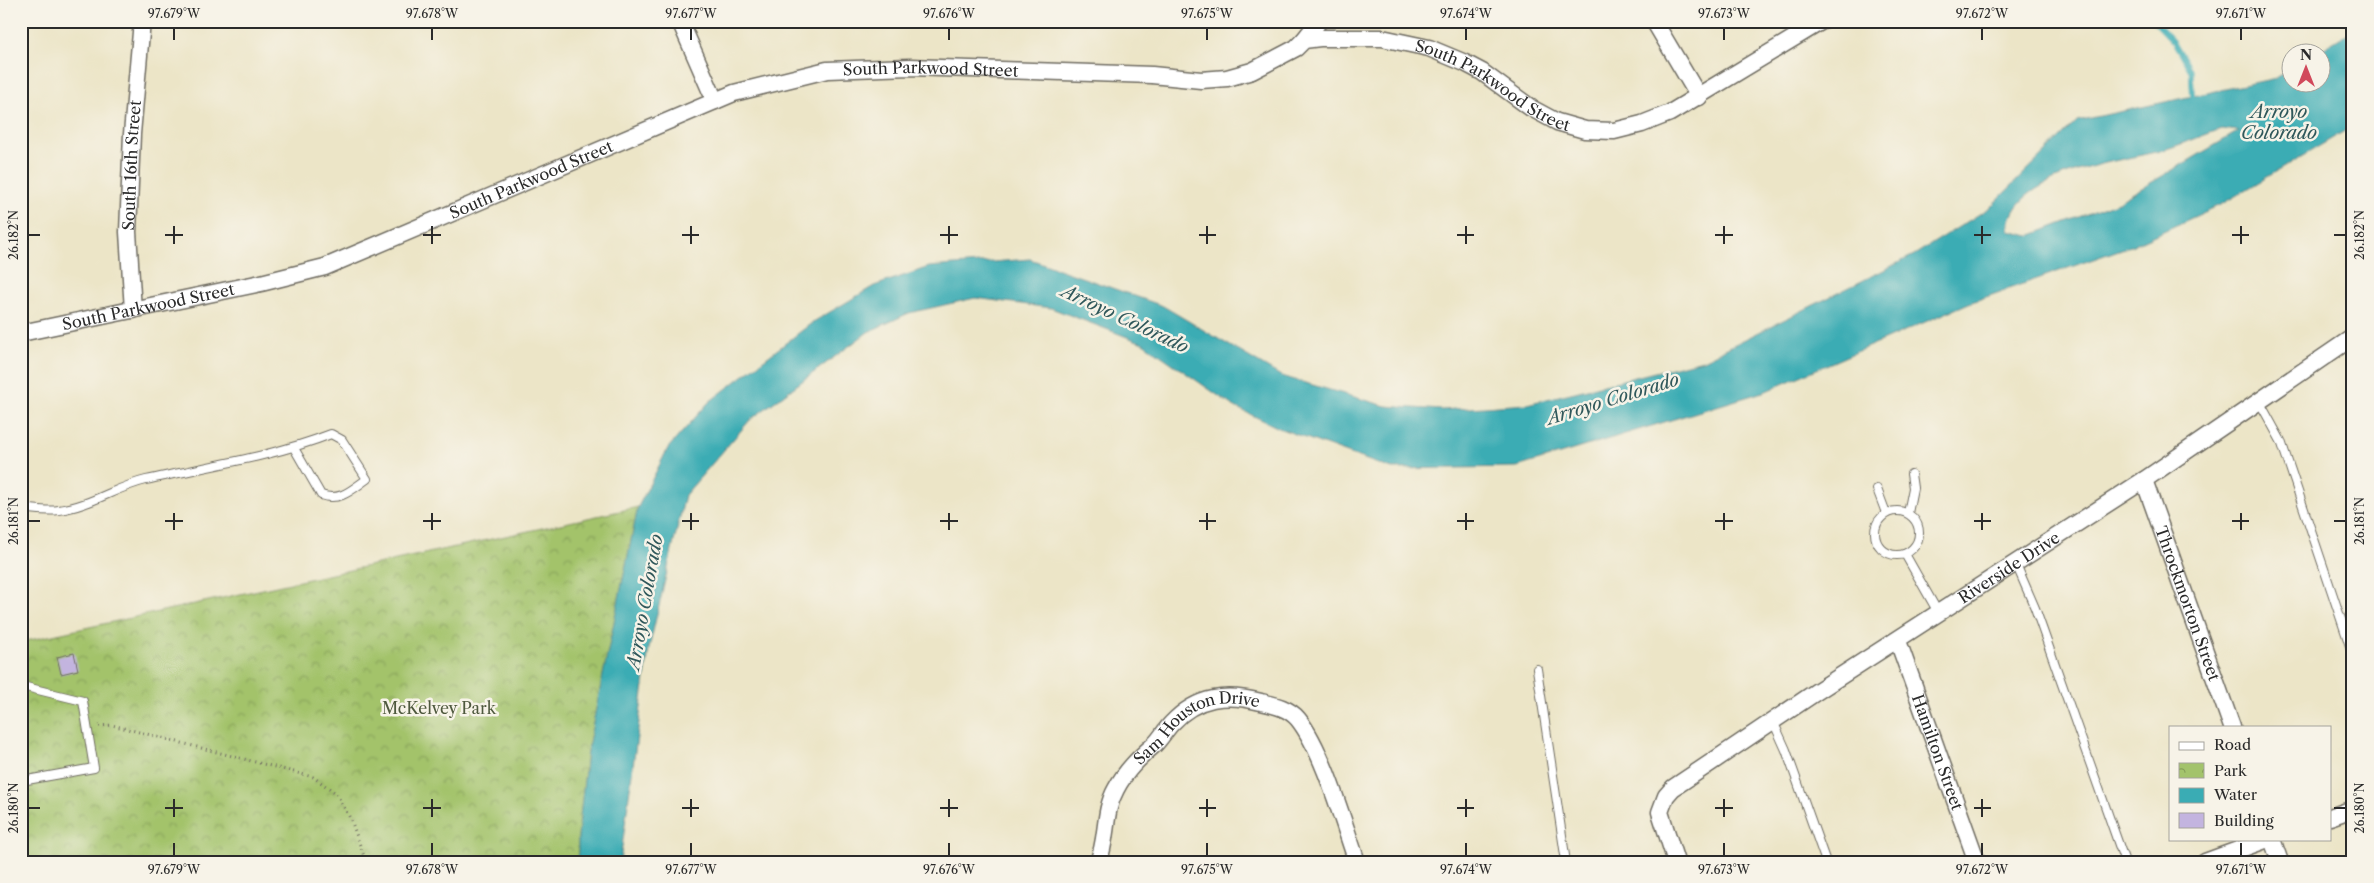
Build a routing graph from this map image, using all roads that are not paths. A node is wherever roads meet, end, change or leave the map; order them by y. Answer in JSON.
{"nodes":[{"id":1,"x":142,"y":21,"type":"edge"},
{"id":2,"x":680,"y":21,"type":"edge"},
{"id":3,"x":1319,"y":21,"type":"edge"},
{"id":4,"x":1654,"y":21,"type":"edge"},
{"id":5,"x":1822,"y":21,"type":"edge"},
{"id":6,"x":1304,"y":40,"type":"junction"},
{"id":7,"x":1699,"y":96,"type":"junction"},
{"id":8,"x":715,"y":100,"type":"junction"},
{"id":9,"x":133,"y":310,"type":"junction"},
{"id":10,"x":21,"y":333,"type":"edge"},
{"id":11,"x":2353,"y":337,"type":"edge"},
{"id":12,"x":2259,"y":402,"type":"junction"},
{"id":13,"x":294,"y":448,"type":"junction"},
{"id":14,"x":1911,"y":474,"type":"dead end"},
{"id":15,"x":2144,"y":480,"type":"junction"},
{"id":16,"x":1877,"y":489,"type":"dead end"},
{"id":17,"x":21,"y":508,"type":"edge"},
{"id":18,"x":1886,"y":513,"type":"junction"},
{"id":19,"x":1908,"y":513,"type":"junction"},
{"id":20,"x":1905,"y":554,"type":"junction"},
{"id":21,"x":2016,"y":564,"type":"junction"},
{"id":22,"x":1940,"y":614,"type":"junction"},
{"id":23,"x":1898,"y":641,"type":"junction"},
{"id":24,"x":2353,"y":655,"type":"edge"},
{"id":25,"x":1537,"y":669,"type":"dead end"},
{"id":26,"x":21,"y":688,"type":"edge"},
{"id":27,"x":1773,"y":721,"type":"junction"},
{"id":28,"x":2232,"y":726,"type":"edge"},
{"id":29,"x":21,"y":768,"type":"edge"},
{"id":30,"x":2353,"y":810,"type":"edge"},
{"id":31,"x":2332,"y":816,"type":"edge"},
{"id":32,"x":2265,"y":840,"type":"edge"},
{"id":33,"x":2272,"y":840,"type":"edge"},
{"id":34,"x":1098,"y":862,"type":"edge"},
{"id":35,"x":1357,"y":862,"type":"edge"},
{"id":36,"x":1566,"y":862,"type":"edge"},
{"id":37,"x":1676,"y":862,"type":"edge"},
{"id":38,"x":1826,"y":862,"type":"edge"},
{"id":39,"x":1977,"y":862,"type":"edge"},
{"id":40,"x":2125,"y":862,"type":"edge"},
{"id":41,"x":2205,"y":862,"type":"edge"},
{"id":42,"x":2280,"y":862,"type":"edge"}],
"edges":[{"from":1,"to":9,"type":"street","name":"South 16th Street"},
{"from":2,"to":8,"type":"street"},
{"from":3,"to":6,"type":"street"},
{"from":4,"to":7,"type":"street"},
{"from":5,"to":7,"type":"street","name":"South Parkwood Street"},
{"from":6,"to":7,"type":"street","name":"South Parkwood Street"},
{"from":6,"to":8,"type":"street","name":"South Parkwood Street"},
{"from":8,"to":9,"type":"street","name":"South Parkwood Street"},
{"from":9,"to":10,"type":"street","name":"South Parkwood Street"},
{"from":11,"to":12,"type":"street","name":"Riverside Drive"},
{"from":12,"to":15,"type":"street","name":"Riverside Drive"},
{"from":12,"to":24,"type":"lane"},
{"from":13,"to":13,"type":"lane"},
{"from":13,"to":17,"type":"lane"},
{"from":14,"to":19,"type":"lane"},
{"from":15,"to":21,"type":"street","name":"Riverside Drive"},
{"from":15,"to":28,"type":"street","name":"Throckmorton Street"},
{"from":16,"to":18,"type":"lane"},
{"from":18,"to":19,"type":"lane"},
{"from":18,"to":20,"type":"lane"},
{"from":19,"to":20,"type":"lane"},
{"from":20,"to":22,"type":"lane"},
{"from":21,"to":22,"type":"street","name":"Riverside Drive"},
{"from":21,"to":40,"type":"lane"},
{"from":22,"to":23,"type":"street","name":"Riverside Drive"},
{"from":23,"to":27,"type":"street","name":"Riverside Drive"},
{"from":23,"to":39,"type":"street","name":"Hamilton Street"},
{"from":25,"to":36,"type":"lane"},
{"from":26,"to":29,"type":"lane"},
{"from":27,"to":37,"type":"street","name":"Riverside Drive"},
{"from":27,"to":38,"type":"lane"},
{"from":30,"to":31,"type":"street"},
{"from":32,"to":41,"type":"street"},
{"from":33,"to":42,"type":"street"},
{"from":34,"to":35,"type":"street","name":"Sam Houston Drive"}]}
